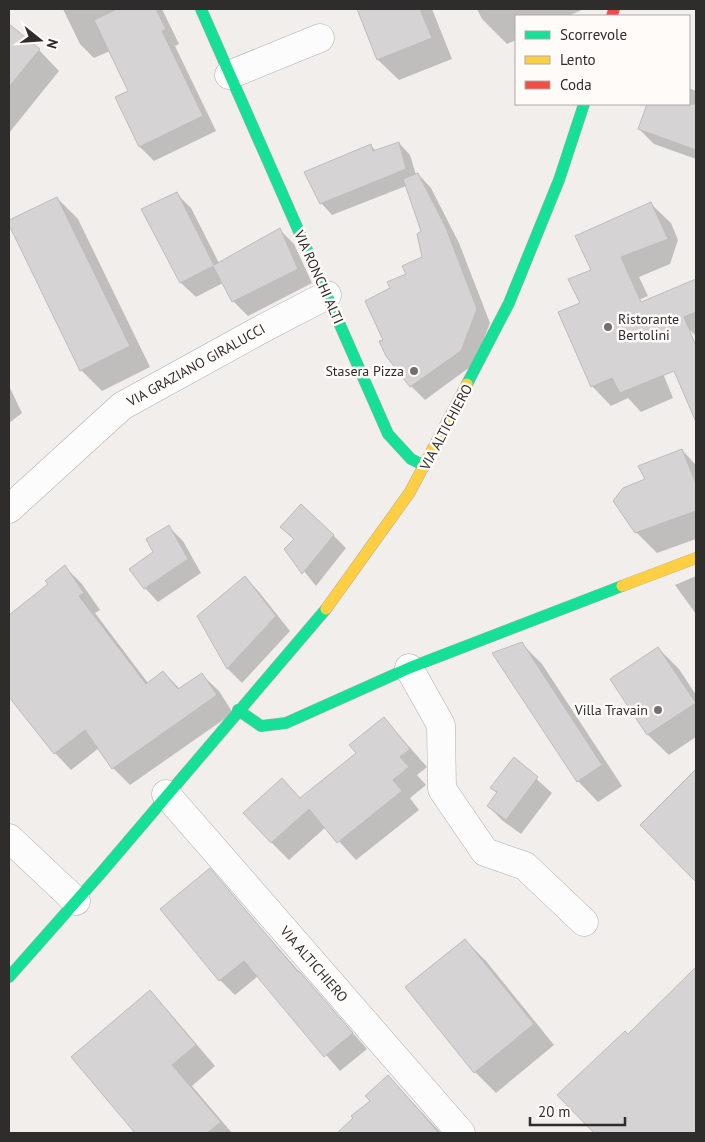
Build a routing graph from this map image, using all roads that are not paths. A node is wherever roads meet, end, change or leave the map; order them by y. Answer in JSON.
{"nodes":[{"id":1,"x":200,"y":9,"type":"edge"},
{"id":2,"x":320,"y":38,"type":"dead end"},
{"id":3,"x":229,"y":75,"type":"junction"},
{"id":4,"x":584,"y":105,"type":"edge"},
{"id":5,"x":327,"y":295,"type":"junction"},
{"id":6,"x":425,"y":466,"type":"junction"},
{"id":7,"x":9,"y":509,"type":"edge"},
{"id":8,"x":696,"y":558,"type":"edge"},
{"id":9,"x":408,"y":668,"type":"junction"},
{"id":10,"x":238,"y":710,"type":"junction"},
{"id":11,"x":166,"y":794,"type":"junction"},
{"id":12,"x":9,"y":838,"type":"edge"},
{"id":13,"x":76,"y":901,"type":"junction"},
{"id":14,"x":584,"y":922,"type":"dead end"},
{"id":15,"x":9,"y":977,"type":"edge"},
{"id":16,"x":461,"y":1133,"type":"edge"}],
"edges":[{"from":1,"to":3,"type":"street","name":"VIA RONCHI ALTI"},
{"from":2,"to":3,"type":"street"},
{"from":3,"to":5,"type":"street","name":"VIA RONCHI ALTI"},
{"from":4,"to":6,"type":"street","name":"VIA ALTICHIERO"},
{"from":5,"to":6,"type":"street","name":"VIA RONCHI ALTI"},
{"from":5,"to":7,"type":"street","name":"VIA GRAZIANO GIRALUCCI"},
{"from":6,"to":10,"type":"street","name":"VIA ALTICHIERO"},
{"from":8,"to":9,"type":"street"},
{"from":9,"to":10,"type":"street"},
{"from":9,"to":14,"type":"street"},
{"from":10,"to":11,"type":"street","name":"VIA ALTICHIERO"},
{"from":11,"to":13,"type":"street","name":"VIA ALTICHIERO"},
{"from":11,"to":16,"type":"street","name":"VIA ALTICHIERO"},
{"from":12,"to":13,"type":"street"},
{"from":13,"to":15,"type":"street","name":"VIA ALTICHIERO"}]}
